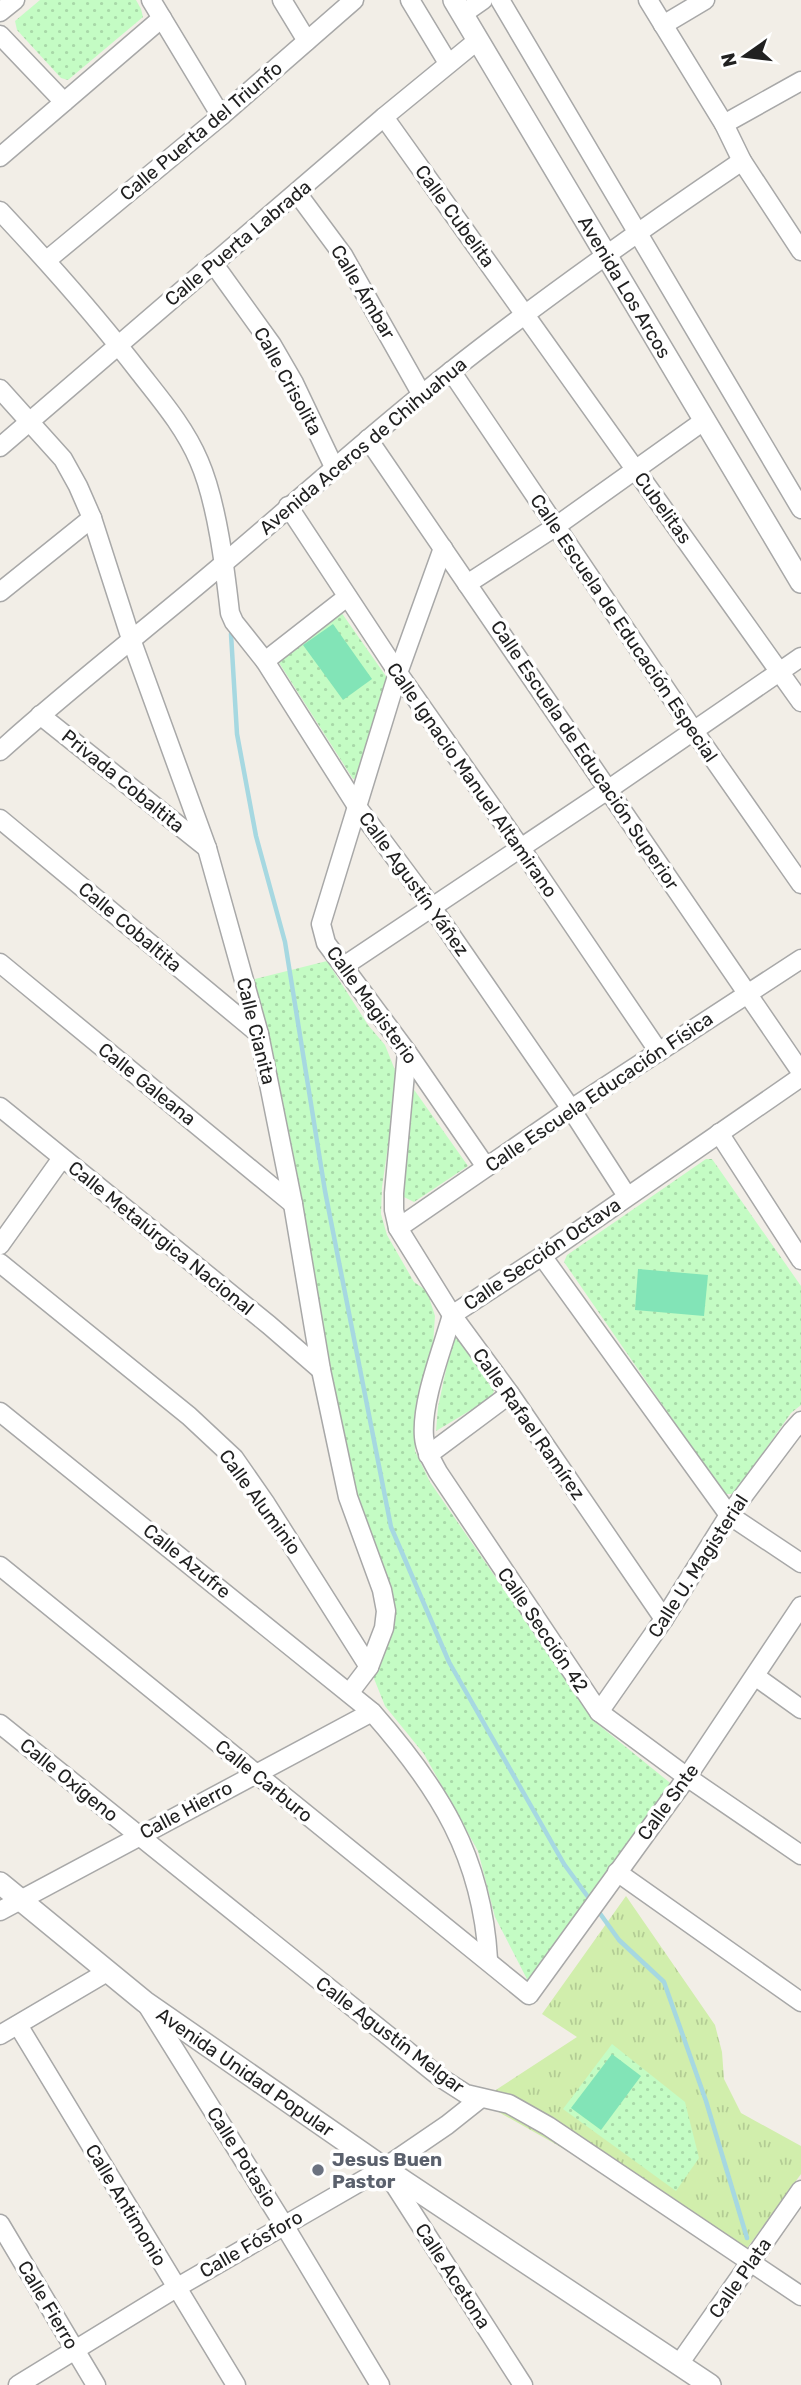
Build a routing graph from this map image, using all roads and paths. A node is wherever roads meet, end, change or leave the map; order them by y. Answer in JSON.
{"nodes":[{"id":1,"x":15,"y":0,"type":"edge"},
{"id":2,"x":152,"y":0,"type":"edge"},
{"id":3,"x":282,"y":0,"type":"edge"},
{"id":4,"x":354,"y":0,"type":"edge"},
{"id":5,"x":410,"y":0,"type":"edge"},
{"id":6,"x":483,"y":0,"type":"edge"},
{"id":7,"x":500,"y":0,"type":"edge"},
{"id":8,"x":648,"y":0,"type":"edge"},
{"id":9,"x":705,"y":0,"type":"edge"},
{"id":10,"x":459,"y":7,"type":"edge"},
{"id":11,"x":0,"y":12,"type":"edge"},
{"id":12,"x":162,"y":18,"type":"junction"},
{"id":13,"x":663,"y":25,"type":"junction"},
{"id":14,"x":0,"y":35,"type":"edge"},
{"id":15,"x":478,"y":40,"type":"junction"},
{"id":16,"x":307,"y":41,"type":"junction"},
{"id":17,"x":448,"y":63,"type":"junction"},
{"id":18,"x":801,"y":80,"type":"edge"},
{"id":19,"x":64,"y":102,"type":"junction"},
{"id":20,"x":221,"y":116,"type":"junction"},
{"id":21,"x":384,"y":117,"type":"junction"},
{"id":22,"x":724,"y":124,"type":"junction"},
{"id":23,"x":0,"y":157,"type":"edge"},
{"id":24,"x":742,"y":161,"type":"junction"},
{"id":25,"x":298,"y":193,"type":"junction"},
{"id":26,"x":0,"y":211,"type":"edge"},
{"id":27,"x":794,"y":223,"type":"edge"},
{"id":28,"x":637,"y":232,"type":"junction"},
{"id":29,"x":801,"y":251,"type":"edge"},
{"id":30,"x":606,"y":254,"type":"junction"},
{"id":31,"x":47,"y":260,"type":"junction"},
{"id":32,"x":213,"y":263,"type":"junction"},
{"id":33,"x":525,"y":314,"type":"junction"},
{"id":34,"x":119,"y":346,"type":"junction"},
{"id":35,"x":451,"y":371,"type":"junction"},
{"id":36,"x":0,"y":389,"type":"edge"},
{"id":37,"x":422,"y":395,"type":"junction"},
{"id":38,"x":705,"y":420,"type":"junction"},
{"id":39,"x":31,"y":422,"type":"junction"},
{"id":40,"x":368,"y":439,"type":"junction"},
{"id":41,"x":0,"y":447,"type":"edge"},
{"id":42,"x":334,"y":467,"type":"junction"},
{"id":43,"x":636,"y":471,"type":"junction"},
{"id":44,"x":288,"y":506,"type":"junction"},
{"id":45,"x":801,"y":509,"type":"edge"},
{"id":46,"x":92,"y":518,"type":"junction"},
{"id":47,"x":555,"y":527,"type":"junction"},
{"id":48,"x":443,"y":548,"type":"junction"},
{"id":49,"x":223,"y":564,"type":"junction"},
{"id":50,"x":800,"y":576,"type":"edge"},
{"id":51,"x":467,"y":583,"type":"junction"},
{"id":52,"x":0,"y":592,"type":"edge"},
{"id":53,"x":347,"y":597,"type":"junction"},
{"id":54,"x":131,"y":639,"type":"junction"},
{"id":55,"x":801,"y":657,"type":"edge"},
{"id":56,"x":265,"y":661,"type":"junction"},
{"id":57,"x":780,"y":671,"type":"junction"},
{"id":58,"x":398,"y":673,"type":"junction"},
{"id":59,"x":801,"y":702,"type":"edge"},
{"id":60,"x":40,"y":715,"type":"junction"},
{"id":61,"x":694,"y":731,"type":"junction"},
{"id":62,"x":0,"y":751,"type":"edge"},
{"id":63,"x":608,"y":789,"type":"junction"},
{"id":64,"x":358,"y":808,"type":"junction"},
{"id":65,"x":0,"y":819,"type":"edge"},
{"id":66,"x":520,"y":847,"type":"junction"},
{"id":67,"x":206,"y":848,"type":"junction"},
{"id":68,"x":801,"y":884,"type":"edge"},
{"id":69,"x":431,"y":906,"type":"junction"},
{"id":70,"x":801,"y":959,"type":"edge"},
{"id":71,"x":0,"y":963,"type":"edge"},
{"id":72,"x":344,"y":966,"type":"junction"},
{"id":73,"x":747,"y":994,"type":"junction"},
{"id":74,"x":259,"y":1034,"type":"junction"},
{"id":75,"x":407,"y":1052,"type":"junction"},
{"id":76,"x":659,"y":1052,"type":"junction"},
{"id":77,"x":801,"y":1075,"type":"edge"},
{"id":78,"x":0,"y":1107,"type":"edge"},
{"id":79,"x":571,"y":1109,"type":"junction"},
{"id":80,"x":719,"y":1133,"type":"junction"},
{"id":81,"x":62,"y":1158,"type":"junction"},
{"id":82,"x":486,"y":1167,"type":"junction"},
{"id":83,"x":627,"y":1196,"type":"junction"},
{"id":84,"x":293,"y":1204,"type":"junction"},
{"id":85,"x":398,"y":1228,"type":"junction"},
{"id":86,"x":0,"y":1245,"type":"edge"},
{"id":87,"x":542,"y":1256,"type":"junction"},
{"id":88,"x":801,"y":1260,"type":"edge"},
{"id":89,"x":0,"y":1263,"type":"edge"},
{"id":90,"x":452,"y":1315,"type":"junction"},
{"id":91,"x":321,"y":1370,"type":"junction"},
{"id":92,"x":510,"y":1394,"type":"junction"},
{"id":93,"x":0,"y":1412,"type":"edge"},
{"id":94,"x":801,"y":1422,"type":"edge"},
{"id":95,"x":428,"y":1455,"type":"junction"},
{"id":96,"x":729,"y":1516,"type":"junction"},
{"id":97,"x":801,"y":1563,"type":"edge"},
{"id":98,"x":0,"y":1566,"type":"edge"},
{"id":99,"x":801,"y":1606,"type":"edge"},
{"id":100,"x":664,"y":1619,"type":"junction"},
{"id":101,"x":369,"y":1667,"type":"junction"},
{"id":102,"x":755,"y":1676,"type":"junction"},
{"id":103,"x":350,"y":1692,"type":"junction"},
{"id":104,"x":801,"y":1709,"type":"edge"},
{"id":105,"x":372,"y":1712,"type":"junction"},
{"id":106,"x":598,"y":1712,"type":"junction"},
{"id":107,"x":0,"y":1724,"type":"edge"},
{"id":108,"x":255,"y":1774,"type":"junction"},
{"id":109,"x":687,"y":1777,"type":"junction"},
{"id":110,"x":137,"y":1836,"type":"junction"},
{"id":111,"x":801,"y":1855,"type":"edge"},
{"id":112,"x":617,"y":1872,"type":"junction"},
{"id":113,"x":0,"y":1883,"type":"edge"},
{"id":114,"x":21,"y":1900,"type":"junction"},
{"id":115,"x":0,"y":1911,"type":"edge"},
{"id":116,"x":488,"y":1959,"type":"junction"},
{"id":117,"x":107,"y":1972,"type":"junction"},
{"id":118,"x":529,"y":1995,"type":"joint"},
{"id":119,"x":145,"y":2002,"type":"junction"},
{"id":120,"x":801,"y":2002,"type":"edge"},
{"id":121,"x":18,"y":2025,"type":"junction"},
{"id":122,"x":0,"y":2035,"type":"edge"},
{"id":123,"x":481,"y":2098,"type":"junction"},
{"id":124,"x":384,"y":2168,"type":"junction"},
{"id":125,"x":801,"y":2190,"type":"edge"},
{"id":126,"x":0,"y":2224,"type":"edge"},
{"id":127,"x":284,"y":2225,"type":"junction"},
{"id":128,"x":752,"y":2262,"type":"junction"},
{"id":129,"x":176,"y":2288,"type":"junction"},
{"id":130,"x":801,"y":2295,"type":"edge"},
{"id":131,"x":75,"y":2350,"type":"junction"},
{"id":132,"x":679,"y":2364,"type":"junction"},
{"id":133,"x":18,"y":2385,"type":"edge"},
{"id":134,"x":96,"y":2385,"type":"edge"},
{"id":135,"x":236,"y":2385,"type":"edge"},
{"id":136,"x":380,"y":2385,"type":"edge"},
{"id":137,"x":523,"y":2385,"type":"edge"},
{"id":138,"x":709,"y":2385,"type":"edge"}],
"edges":[{"from":1,"to":11,"type":"street"},
{"from":2,"to":12,"type":"street"},
{"from":3,"to":16,"type":"street"},
{"from":4,"to":16,"type":"street","name":"Calle Puerta del Triunfo"},
{"from":5,"to":17,"type":"street"},
{"from":6,"to":10,"type":"street"},
{"from":7,"to":28,"type":"street"},
{"from":8,"to":13,"type":"street"},
{"from":9,"to":13,"type":"street"},
{"from":10,"to":15,"type":"street","name":"Avenida Los Arcos"},
{"from":12,"to":19,"type":"street"},
{"from":12,"to":20,"type":"street"},
{"from":13,"to":22,"type":"street"},
{"from":14,"to":19,"type":"street"},
{"from":15,"to":17,"type":"street","name":"Calle Puerta Labrada"},
{"from":15,"to":30,"type":"street","name":"Avenida Los Arcos"},
{"from":16,"to":20,"type":"street","name":"Calle Puerta del Triunfo"},
{"from":17,"to":21,"type":"street","name":"Calle Puerta Labrada"},
{"from":18,"to":22,"type":"street"},
{"from":19,"to":23,"type":"street"},
{"from":20,"to":31,"type":"street","name":"Calle Puerta del Triunfo"},
{"from":21,"to":25,"type":"street","name":"Calle Puerta Labrada"},
{"from":21,"to":33,"type":"street","name":"Calle Cubelita"},
{"from":22,"to":24,"type":"street"},
{"from":24,"to":27,"type":"street"},
{"from":24,"to":28,"type":"street","name":"Avenida Aceros de Chihuahua"},
{"from":25,"to":32,"type":"street","name":"Calle Puerta Labrada"},
{"from":25,"to":37,"type":"street","name":"Calle Ámbar"},
{"from":26,"to":31,"type":"street","name":"Calle Agustín Yáñez"},
{"from":27,"to":29,"type":"street"},
{"from":28,"to":30,"type":"street","name":"Avenida Aceros de Chihuahua"},
{"from":28,"to":45,"type":"street"},
{"from":30,"to":33,"type":"street","name":"Avenida Aceros de Chihuahua"},
{"from":30,"to":38,"type":"street","name":"Avenida Los Arcos"},
{"from":31,"to":34,"type":"street","name":"Calle Agustín Yáñez"},
{"from":32,"to":34,"type":"street","name":"Calle Puerta Labrada"},
{"from":32,"to":42,"type":"street","name":"Calle Crisolita"},
{"from":33,"to":35,"type":"street","name":"Avenida Aceros de Chihuahua"},
{"from":33,"to":43,"type":"street","name":"Cubelitas"},
{"from":34,"to":39,"type":"street","name":"Calle Puerta Labrada"},
{"from":34,"to":49,"type":"street","name":"Calle Agustín Yáñez"},
{"from":35,"to":37,"type":"street","name":"Avenida Aceros de Chihuahua"},
{"from":35,"to":47,"type":"street","name":"Calle Escuela de Educación Especial"},
{"from":36,"to":39,"type":"street","name":"Calle Cianita"},
{"from":37,"to":40,"type":"street","name":"Avenida Aceros de Chihuahua"},
{"from":38,"to":43,"type":"street"},
{"from":38,"to":50,"type":"street","name":"Avenida Los Arcos"},
{"from":39,"to":41,"type":"street","name":"Calle Puerta Labrada"},
{"from":39,"to":46,"type":"street","name":"Calle Cianita"},
{"from":40,"to":42,"type":"street","name":"Avenida Aceros de Chihuahua"},
{"from":40,"to":48,"type":"street","name":"Calle Escuela de Educación Superior"},
{"from":42,"to":44,"type":"street","name":"Avenida Aceros de Chihuahua"},
{"from":43,"to":47,"type":"street"},
{"from":43,"to":57,"type":"street","name":"Cubelitas"},
{"from":44,"to":49,"type":"street","name":"Avenida Aceros de Chihuahua"},
{"from":44,"to":53,"type":"street","name":"Calle Ignacio Manuel Altamirano"},
{"from":46,"to":52,"type":"street"},
{"from":46,"to":54,"type":"street","name":"Calle Cianita"},
{"from":47,"to":51,"type":"street"},
{"from":47,"to":61,"type":"street","name":"Calle Escuela de Educación Especial"},
{"from":48,"to":51,"type":"street","name":"Calle Escuela de Educación Superior"},
{"from":48,"to":58,"type":"street","name":"Calle Magisterio"},
{"from":49,"to":54,"type":"street","name":"Avenida Aceros de Chihuahua"},
{"from":49,"to":56,"type":"street","name":"Calle Agustín Yáñez"},
{"from":51,"to":63,"type":"street","name":"Calle Escuela de Educación Superior"},
{"from":53,"to":56,"type":"street"},
{"from":53,"to":58,"type":"street","name":"Calle Ignacio Manuel Altamirano"},
{"from":54,"to":60,"type":"street","name":"Avenida Aceros de Chihuahua"},
{"from":54,"to":67,"type":"street","name":"Calle Cianita"},
{"from":55,"to":57,"type":"street"},
{"from":56,"to":64,"type":"street","name":"Calle Agustín Yáñez"},
{"from":57,"to":59,"type":"street","name":"Cubelitas"},
{"from":57,"to":61,"type":"street"},
{"from":58,"to":64,"type":"street","name":"Calle Magisterio"},
{"from":58,"to":66,"type":"street","name":"Calle Ignacio Manuel Altamirano"},
{"from":60,"to":62,"type":"street","name":"Avenida Aceros de Chihuahua"},
{"from":60,"to":67,"type":"street","name":"Privada Cobaltita"},
{"from":61,"to":63,"type":"street"},
{"from":61,"to":68,"type":"street","name":"Calle Escuela de Educación Especial"},
{"from":63,"to":66,"type":"street"},
{"from":63,"to":73,"type":"street","name":"Calle Escuela de Educación Superior"},
{"from":64,"to":69,"type":"street","name":"Calle Agustín Yáñez"},
{"from":64,"to":72,"type":"street","name":"Calle Magisterio"},
{"from":65,"to":74,"type":"street","name":"Calle Cobaltita"},
{"from":66,"to":69,"type":"street"},
{"from":66,"to":76,"type":"street","name":"Calle Ignacio Manuel Altamirano"},
{"from":67,"to":74,"type":"street","name":"Calle Cianita"},
{"from":69,"to":72,"type":"street"},
{"from":69,"to":79,"type":"street","name":"Calle Agustín Yáñez"},
{"from":70,"to":73,"type":"street","name":"Calle Escuela Educación Física"},
{"from":71,"to":84,"type":"street","name":"Calle Galeana"},
{"from":72,"to":75,"type":"street","name":"Calle Magisterio"},
{"from":73,"to":76,"type":"street","name":"Calle Escuela Educación Física"},
{"from":73,"to":77,"type":"street","name":"Calle Escuela de Educación Superior"},
{"from":74,"to":84,"type":"street","name":"Calle Cianita"},
{"from":75,"to":82,"type":"street","name":"Calle Magisterio"},
{"from":75,"to":85,"type":"street"},
{"from":76,"to":79,"type":"street","name":"Calle Escuela Educación Física"},
{"from":77,"to":80,"type":"street","name":"Calle Sección Octava"},
{"from":78,"to":81,"type":"street","name":"Calle Metalúrgica Nacional"},
{"from":79,"to":82,"type":"street","name":"Calle Escuela Educación Física"},
{"from":79,"to":83,"type":"street","name":"Calle Agustín Yáñez"},
{"from":80,"to":83,"type":"street","name":"Calle Sección Octava"},
{"from":80,"to":88,"type":"street"},
{"from":81,"to":86,"type":"street"},
{"from":81,"to":91,"type":"street","name":"Calle Metalúrgica Nacional"},
{"from":82,"to":85,"type":"street","name":"Calle Escuela Educación Física"},
{"from":83,"to":87,"type":"street","name":"Calle Sección Octava"},
{"from":84,"to":91,"type":"street","name":"Calle Cianita"},
{"from":85,"to":90,"type":"street","name":"Calle Rafael Ramírez"},
{"from":87,"to":90,"type":"street","name":"Calle Sección Octava"},
{"from":87,"to":96,"type":"street"},
{"from":89,"to":101,"type":"street","name":"Calle Aluminio"},
{"from":90,"to":92,"type":"street","name":"Calle Rafael Ramírez"},
{"from":90,"to":95,"type":"street","name":"Calle Sección Octava"},
{"from":91,"to":101,"type":"street","name":"Calle Cianita"},
{"from":92,"to":95,"type":"street"},
{"from":92,"to":100,"type":"street","name":"Calle Rafael Ramírez"},
{"from":93,"to":103,"type":"street","name":"Calle Azufre"},
{"from":94,"to":96,"type":"street","name":"Calle U. Magisterial"},
{"from":95,"to":106,"type":"street","name":"Calle Sección 42"},
{"from":96,"to":97,"type":"street"},
{"from":96,"to":100,"type":"street","name":"Calle U. Magisterial"},
{"from":98,"to":108,"type":"street","name":"Calle Carburo"},
{"from":99,"to":102,"type":"street","name":"Calle Snte"},
{"from":100,"to":106,"type":"street","name":"Calle U. Magisterial"},
{"from":101,"to":103,"type":"street"},
{"from":102,"to":104,"type":"street"},
{"from":102,"to":109,"type":"street","name":"Calle Snte"},
{"from":103,"to":105,"type":"street","name":"Calle Azufre"},
{"from":105,"to":108,"type":"street","name":"Calle Hierro"},
{"from":105,"to":116,"type":"street","name":"Calle Azufre"},
{"from":106,"to":109,"type":"street","name":"Calle Sección 42"},
{"from":107,"to":110,"type":"street","name":"Calle Oxígeno"},
{"from":108,"to":110,"type":"street","name":"Calle Hierro"},
{"from":108,"to":116,"type":"street","name":"Calle Carburo"},
{"from":109,"to":111,"type":"street","name":"Calle Sección 42"},
{"from":109,"to":112,"type":"street","name":"Calle Snte"},
{"from":110,"to":114,"type":"street","name":"Calle Hierro"},
{"from":110,"to":123,"type":"street","name":"Calle Agustín Melgar"},
{"from":112,"to":118,"type":"street","name":"Calle Snte"},
{"from":112,"to":120,"type":"street"},
{"from":113,"to":114,"type":"street","name":"Avenida Unidad Popular"},
{"from":114,"to":115,"type":"street","name":"Calle Hierro"},
{"from":114,"to":117,"type":"street","name":"Avenida Unidad Popular"},
{"from":116,"to":118,"type":"street","name":"Calle Carburo"},
{"from":117,"to":119,"type":"street","name":"Avenida Unidad Popular"},
{"from":117,"to":121,"type":"street"},
{"from":119,"to":124,"type":"street","name":"Avenida Unidad Popular"},
{"from":119,"to":127,"type":"street","name":"Calle Potasio"},
{"from":121,"to":122,"type":"street"},
{"from":121,"to":129,"type":"street","name":"Calle Antimonio"},
{"from":123,"to":124,"type":"street","name":"Calle Fósforo"},
{"from":123,"to":128,"type":"street","name":"Calle Agustín Melgar"},
{"from":124,"to":127,"type":"street","name":"Calle Fósforo"},
{"from":124,"to":132,"type":"street","name":"Avenida Unidad Popular"},
{"from":124,"to":137,"type":"street","name":"Calle Acetona"},
{"from":125,"to":128,"type":"street","name":"Calle Plata"},
{"from":126,"to":131,"type":"street","name":"Calle Fierro"},
{"from":127,"to":129,"type":"street","name":"Calle Fósforo"},
{"from":127,"to":136,"type":"street","name":"Calle Potasio"},
{"from":128,"to":130,"type":"street","name":"Calle Agustín Melgar"},
{"from":128,"to":132,"type":"street","name":"Calle Plata"},
{"from":129,"to":131,"type":"street","name":"Calle Fósforo"},
{"from":129,"to":135,"type":"street","name":"Calle Antimonio"},
{"from":131,"to":133,"type":"street","name":"Calle Fósforo"},
{"from":131,"to":134,"type":"street","name":"Calle Fierro"},
{"from":132,"to":138,"type":"street","name":"Avenida Unidad Popular"}]}
